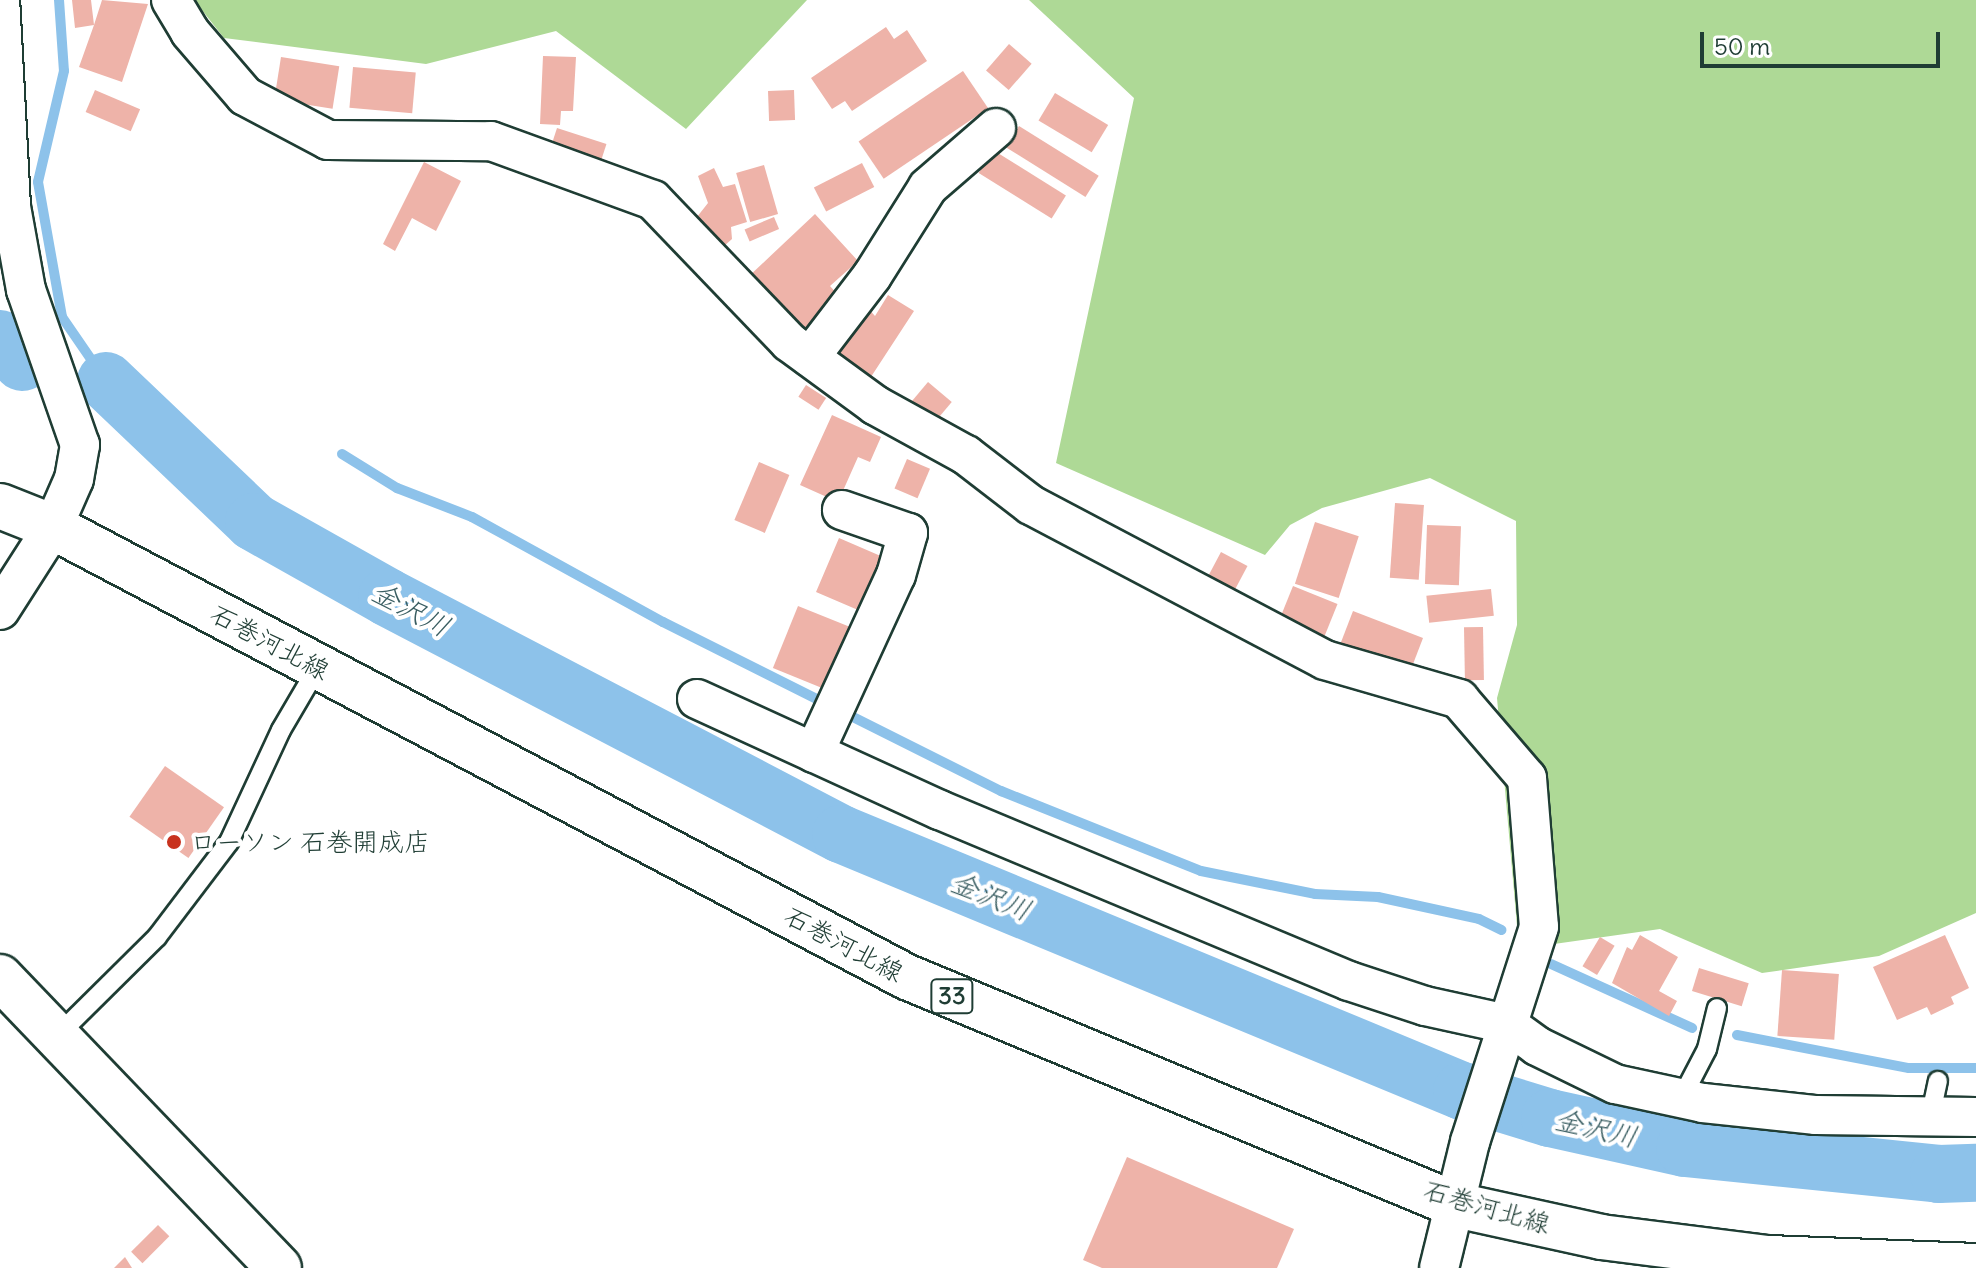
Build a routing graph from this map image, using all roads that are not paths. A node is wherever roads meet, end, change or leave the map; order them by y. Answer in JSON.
{"nodes":[{"id":1,"x":0,"y":0,"type":"edge"},
{"id":2,"x":171,"y":0,"type":"edge"},
{"id":3,"x":996,"y":128,"type":"dead end"},
{"id":4,"x":810,"y":357,"type":"junction"},
{"id":5,"x":0,"y":506,"type":"edge"},
{"id":6,"x":842,"y":510,"type":"dead end"},
{"id":7,"x":53,"y":527,"type":"junction"},
{"id":8,"x":0,"y":610,"type":"edge"},
{"id":9,"x":318,"y":667,"type":"junction"},
{"id":10,"x":697,"y":699,"type":"dead end"},
{"id":11,"x":817,"y":745,"type":"junction"},
{"id":12,"x":0,"y":977,"type":"edge"},
{"id":13,"x":1717,"y":1008,"type":"dead end"},
{"id":14,"x":58,"y":1035,"type":"junction"},
{"id":15,"x":1504,"y":1036,"type":"junction"},
{"id":16,"x":1938,"y":1081,"type":"dead end"},
{"id":17,"x":1681,"y":1099,"type":"junction"},
{"id":18,"x":1976,"y":1117,"type":"edge"},
{"id":19,"x":1930,"y":1118,"type":"junction"},
{"id":20,"x":1456,"y":1205,"type":"junction"},
{"id":21,"x":1976,"y":1266,"type":"edge"},
{"id":22,"x":279,"y":1268,"type":"edge"},
{"id":23,"x":1439,"y":1268,"type":"edge"}],
"edges":[{"from":1,"to":7,"type":"street"},
{"from":2,"to":4,"type":"street"},
{"from":3,"to":4,"type":"street"},
{"from":4,"to":15,"type":"street"},
{"from":5,"to":7,"type":"main road","name":"石巻河北線","number":"33"},
{"from":6,"to":11,"type":"street"},
{"from":7,"to":8,"type":"street"},
{"from":7,"to":9,"type":"main road","name":"石巻河北線","number":"33"},
{"from":9,"to":14,"type":"lane"},
{"from":9,"to":20,"type":"main road","name":"石巻河北線","number":"33"},
{"from":10,"to":11,"type":"street"},
{"from":11,"to":15,"type":"street"},
{"from":12,"to":14,"type":"main road"},
{"from":13,"to":17,"type":"lane"},
{"from":14,"to":22,"type":"main road"},
{"from":15,"to":17,"type":"street"},
{"from":15,"to":20,"type":"street"},
{"from":16,"to":19,"type":"lane"},
{"from":17,"to":19,"type":"street"},
{"from":18,"to":19,"type":"street"},
{"from":20,"to":21,"type":"main road","name":"石巻河北線","number":"33"},
{"from":20,"to":23,"type":"street"}]}
